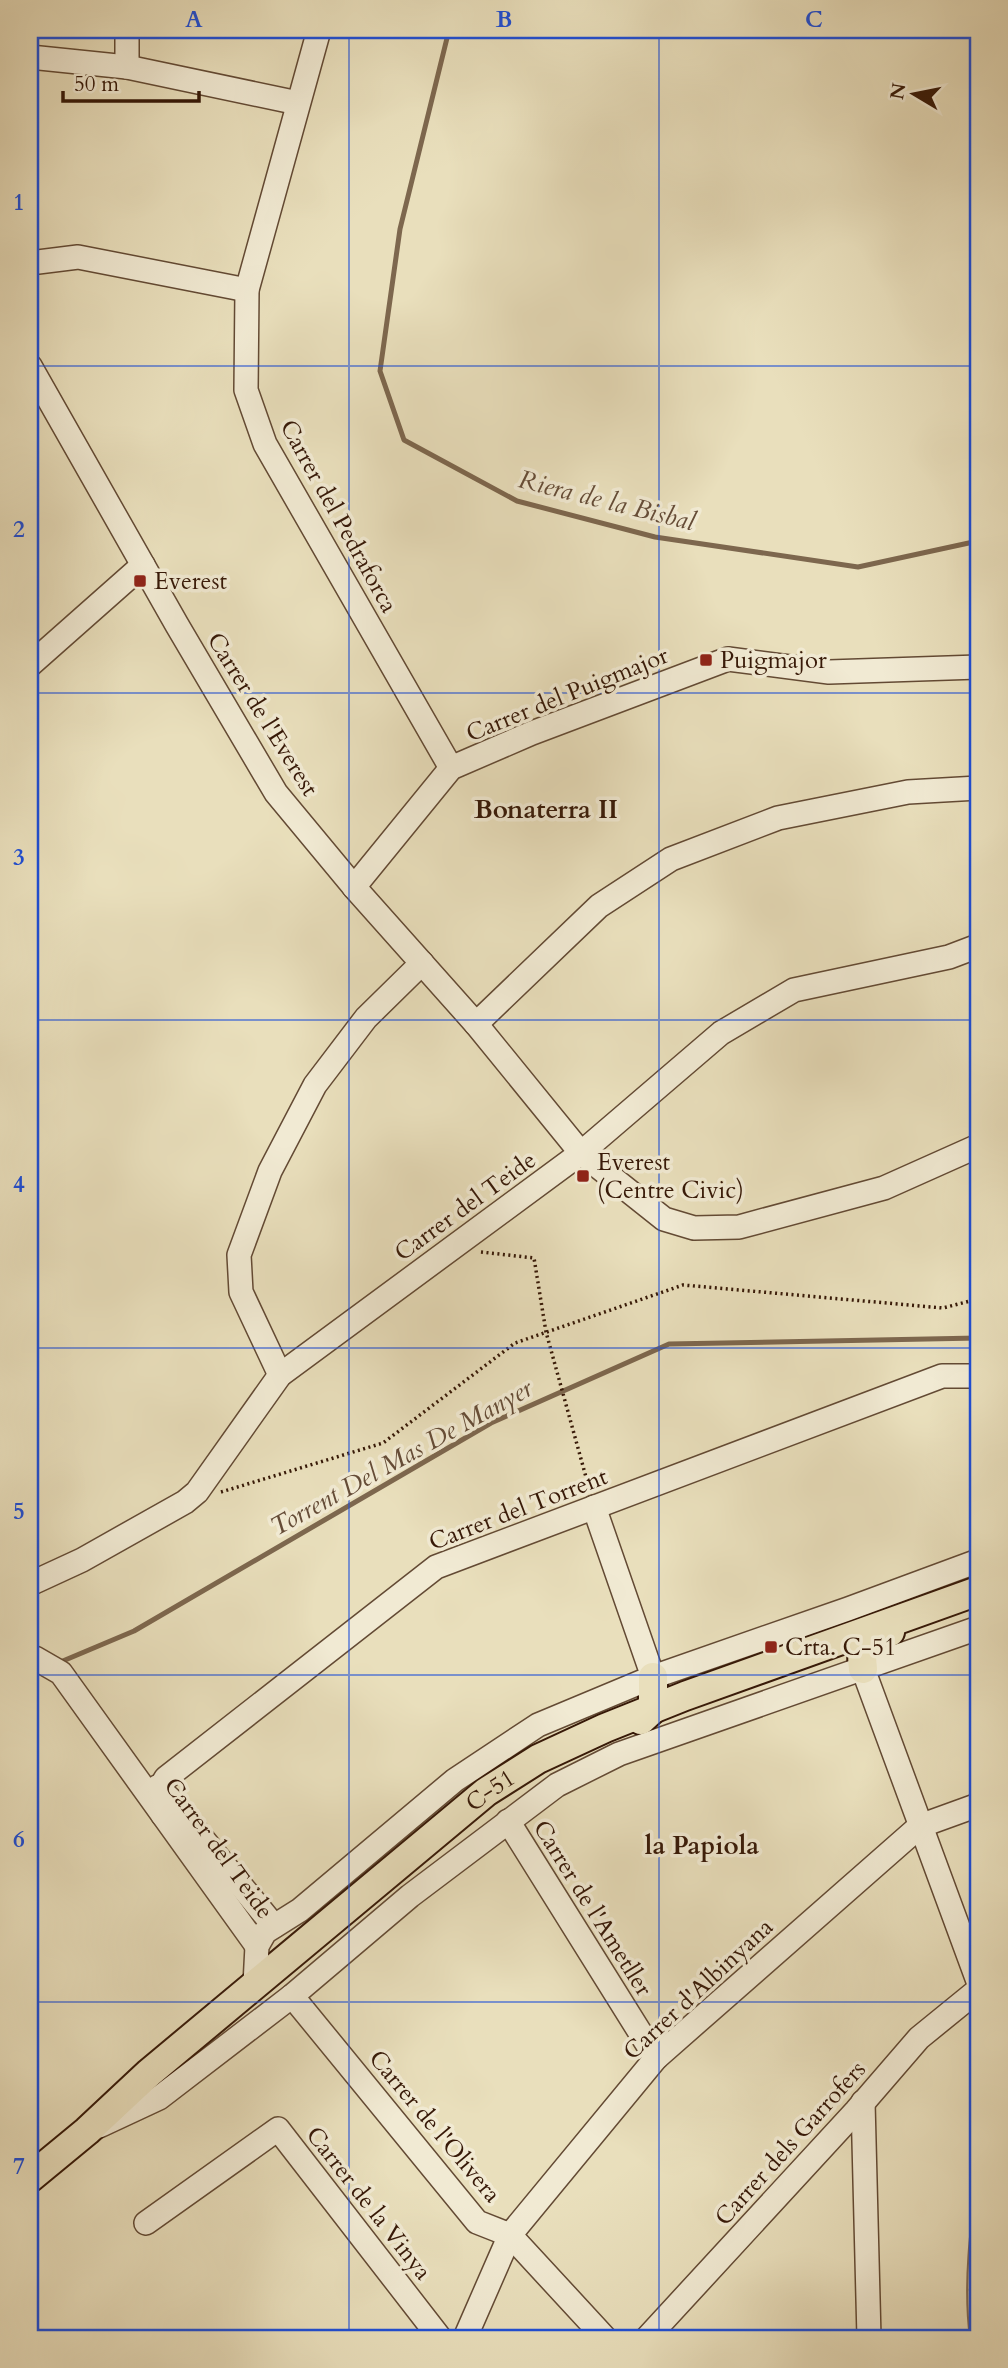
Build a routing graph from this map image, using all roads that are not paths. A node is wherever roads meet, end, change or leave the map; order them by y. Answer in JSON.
{"nodes":[{"id":1,"x":127,"y":30,"type":"edge"},
{"id":2,"x":319,"y":30,"type":"edge"},
{"id":3,"x":30,"y":57,"type":"edge"},
{"id":4,"x":127,"y":67,"type":"junction"},
{"id":5,"x":298,"y":103,"type":"junction"},
{"id":6,"x":30,"y":263,"type":"edge"},
{"id":7,"x":247,"y":290,"type":"junction"},
{"id":8,"x":30,"y":366,"type":"edge"},
{"id":9,"x":143,"y":565,"type":"junction"},
{"id":10,"x":30,"y":664,"type":"edge"},
{"id":11,"x":978,"y":667,"type":"edge"},
{"id":12,"x":451,"y":768,"type":"junction"},
{"id":13,"x":978,"y":788,"type":"edge"},
{"id":14,"x":354,"y":887,"type":"junction"},
{"id":15,"x":978,"y":946,"type":"edge"},
{"id":16,"x":422,"y":963,"type":"junction"},
{"id":17,"x":476,"y":1024,"type":"junction"},
{"id":18,"x":978,"y":1146,"type":"edge"},
{"id":19,"x":581,"y":1153,"type":"junction"},
{"id":20,"x":280,"y":1375,"type":"junction"},
{"id":21,"x":978,"y":1376,"type":"edge"},
{"id":22,"x":594,"y":1507,"type":"junction"},
{"id":23,"x":978,"y":1561,"type":"edge"},
{"id":24,"x":30,"y":1584,"type":"edge"},
{"id":25,"x":978,"y":1591,"type":"edge"},
{"id":26,"x":978,"y":1600,"type":"edge"},
{"id":27,"x":978,"y":1608,"type":"edge"},
{"id":28,"x":978,"y":1628,"type":"edge"},
{"id":29,"x":854,"y":1654,"type":"junction"},
{"id":30,"x":33,"y":1659,"type":"edge"},
{"id":31,"x":653,"y":1676,"type":"junction"},
{"id":32,"x":653,"y":1709,"type":"junction"},
{"id":33,"x":138,"y":1780,"type":"junction"},
{"id":34,"x":163,"y":1783,"type":"junction"},
{"id":35,"x":978,"y":1805,"type":"edge"},
{"id":36,"x":510,"y":1807,"type":"junction"},
{"id":37,"x":163,"y":1815,"type":"junction"},
{"id":38,"x":920,"y":1825,"type":"junction"},
{"id":39,"x":471,"y":1849,"type":"junction"},
{"id":40,"x":438,"y":1852,"type":"junction"},
{"id":41,"x":370,"y":1899,"type":"junction"},
{"id":42,"x":300,"y":1910,"type":"junction"},
{"id":43,"x":274,"y":1926,"type":"junction"},
{"id":44,"x":257,"y":1946,"type":"junction"},
{"id":45,"x":286,"y":1958,"type":"junction"},
{"id":46,"x":978,"y":1981,"type":"edge"},
{"id":47,"x":255,"y":1984,"type":"junction"},
{"id":48,"x":978,"y":1990,"type":"edge"},
{"id":49,"x":292,"y":1996,"type":"junction"},
{"id":50,"x":656,"y":2058,"type":"junction"},
{"id":51,"x":863,"y":2102,"type":"junction"},
{"id":52,"x":87,"y":2131,"type":"junction"},
{"id":53,"x":30,"y":2178,"type":"edge"},
{"id":54,"x":146,"y":2223,"type":"dead end"},
{"id":55,"x":510,"y":2235,"type":"junction"},
{"id":56,"x":440,"y":2338,"type":"edge"},
{"id":57,"x":465,"y":2338,"type":"edge"},
{"id":58,"x":605,"y":2338,"type":"edge"},
{"id":59,"x":648,"y":2338,"type":"edge"},
{"id":60,"x":869,"y":2338,"type":"edge"}],
"edges":[{"from":1,"to":4,"type":"street"},
{"from":2,"to":5,"type":"street","name":"Carrer del Pedraforca"},
{"from":3,"to":4,"type":"street"},
{"from":4,"to":5,"type":"street"},
{"from":5,"to":7,"type":"street","name":"Carrer del Pedraforca"},
{"from":6,"to":7,"type":"street"},
{"from":7,"to":12,"type":"street","name":"Carrer del Pedraforca"},
{"from":8,"to":9,"type":"street","name":"Carrer de l'Everest"},
{"from":9,"to":10,"type":"street"},
{"from":9,"to":14,"type":"street","name":"Carrer de l'Everest"},
{"from":11,"to":12,"type":"street","name":"Carrer del Puigmajor"},
{"from":12,"to":14,"type":"street","name":"Carrer del Puigmajor"},
{"from":13,"to":17,"type":"street"},
{"from":14,"to":16,"type":"street","name":"Carrer de l'Everest"},
{"from":15,"to":19,"type":"street","name":"Carrer del Teide"},
{"from":16,"to":17,"type":"street","name":"Carrer de l'Everest"},
{"from":16,"to":20,"type":"street"},
{"from":17,"to":19,"type":"street","name":"Carrer de l'Everest"},
{"from":18,"to":19,"type":"street","name":"Carrer de l'Everest"},
{"from":19,"to":20,"type":"street","name":"Carrer del Teide"},
{"from":20,"to":24,"type":"street","name":"Carrer del Teide"},
{"from":21,"to":22,"type":"street","name":"Carrer del Torrent"},
{"from":22,"to":31,"type":"street"},
{"from":22,"to":34,"type":"street","name":"Carrer del Torrent"},
{"from":23,"to":31,"type":"street"},
{"from":25,"to":29,"type":"main road","name":"C-51"},
{"from":26,"to":29,"type":"main road"},
{"from":27,"to":29,"type":"main road","name":"C-51"},
{"from":28,"to":29,"type":"street"},
{"from":29,"to":32,"type":"main road","name":"C-51"},
{"from":29,"to":36,"type":"main road","name":"C-51"},
{"from":29,"to":38,"type":"street"},
{"from":30,"to":33,"type":"street","name":"Carrer del Teide"},
{"from":31,"to":32,"type":"main road"},
{"from":31,"to":42,"type":"street"},
{"from":32,"to":36,"type":"main road"},
{"from":32,"to":41,"type":"main road","name":"C-51"},
{"from":33,"to":34,"type":"street","name":"Carrer del Teide"},
{"from":33,"to":37,"type":"street","name":"Carrer del Teide"},
{"from":34,"to":37,"type":"street"},
{"from":34,"to":43,"type":"street","name":"Carrer del Teide"},
{"from":35,"to":38,"type":"street","name":"Carrer d'Albinyana"},
{"from":36,"to":39,"type":"street"},
{"from":36,"to":40,"type":"main road","name":"C-51"},
{"from":36,"to":50,"type":"street","name":"Carrer de l'Ametller"},
{"from":37,"to":44,"type":"street","name":"Carrer del Teide"},
{"from":38,"to":46,"type":"street"},
{"from":38,"to":50,"type":"street","name":"Carrer d'Albinyana"},
{"from":39,"to":40,"type":"street"},
{"from":39,"to":49,"type":"street"},
{"from":40,"to":41,"type":"main road","name":"C-51"},
{"from":41,"to":42,"type":"street"},
{"from":41,"to":45,"type":"main road","name":"C-51"},
{"from":41,"to":52,"type":"main road","name":"C-51"},
{"from":42,"to":43,"type":"street"},
{"from":43,"to":44,"type":"street"},
{"from":44,"to":45,"type":"street"},
{"from":44,"to":47,"type":"street"},
{"from":45,"to":47,"type":"main road","name":"C-51"},
{"from":47,"to":52,"type":"main road","name":"C-51"},
{"from":48,"to":51,"type":"street","name":"Carrer dels Garrofers"},
{"from":49,"to":52,"type":"street"},
{"from":49,"to":55,"type":"street","name":"Carrer de l'Olivera"},
{"from":50,"to":55,"type":"street","name":"Carrer d'Albinyana"},
{"from":51,"to":59,"type":"street","name":"Carrer dels Garrofers"},
{"from":51,"to":60,"type":"street"},
{"from":52,"to":53,"type":"main road","name":"C-51"},
{"from":54,"to":56,"type":"street","name":"Carrer de la Vinya"},
{"from":55,"to":57,"type":"street","name":"Carrer d'Albinyana"},
{"from":55,"to":58,"type":"street","name":"Carrer de l'Olivera"}]}
